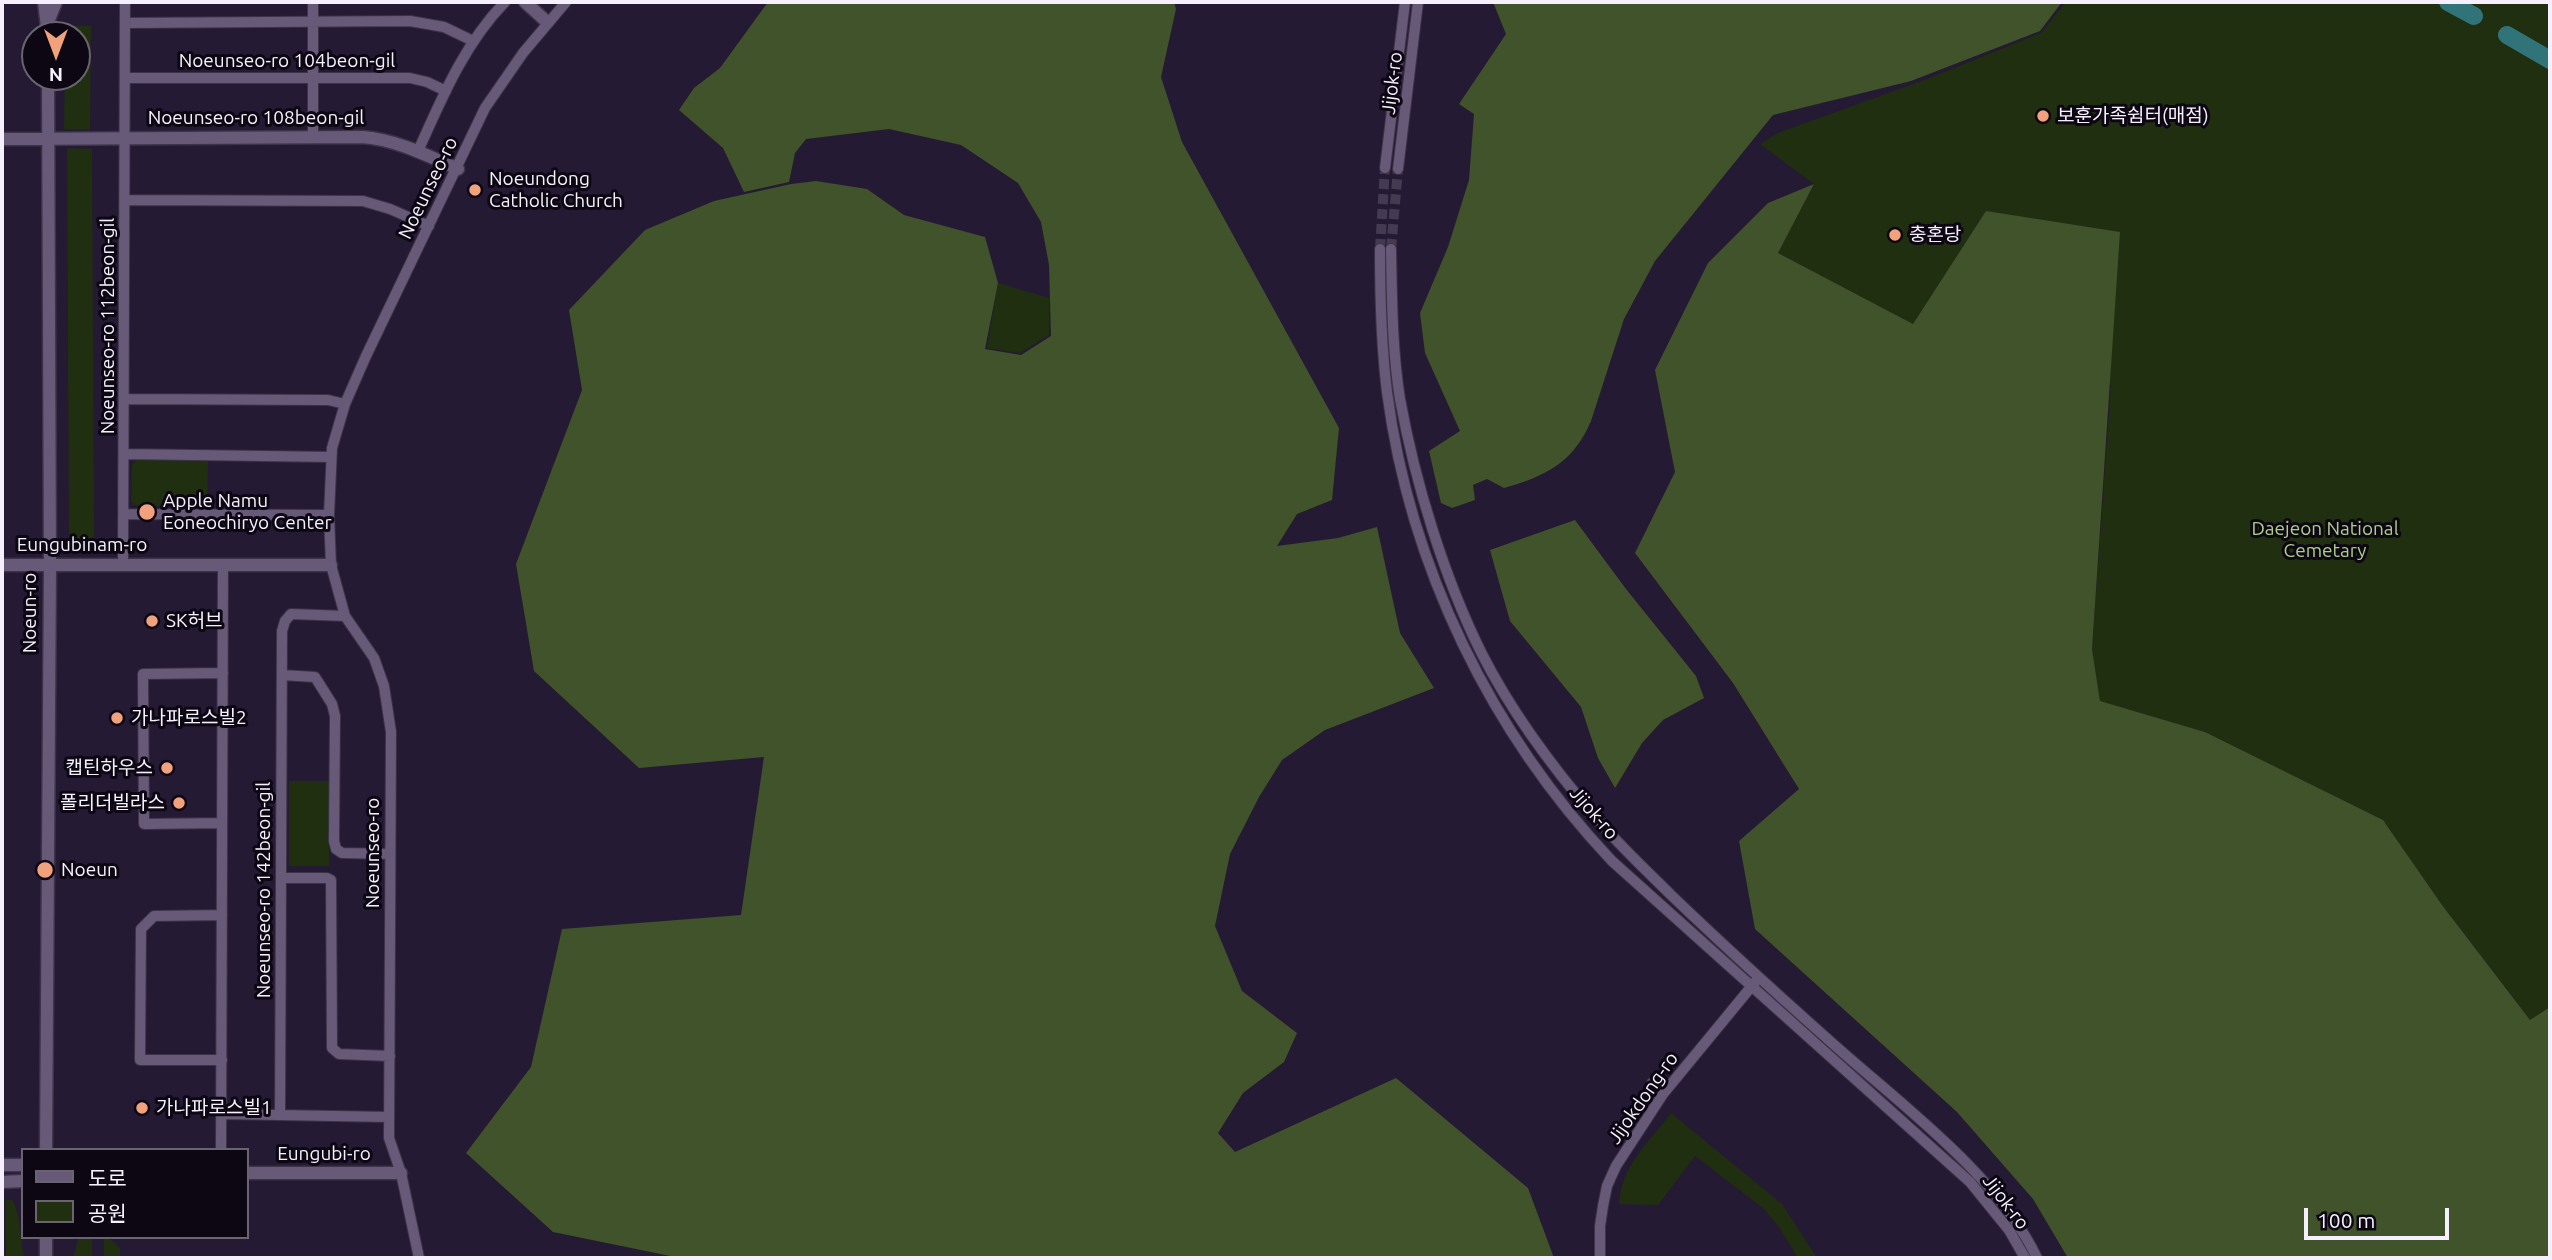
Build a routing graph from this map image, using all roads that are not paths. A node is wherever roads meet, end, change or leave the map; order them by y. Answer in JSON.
{"nodes":[{"id":1,"x":44,"y":2,"type":"edge"},
{"id":2,"x":56,"y":2,"type":"edge"},
{"id":3,"x":125,"y":2,"type":"edge"},
{"id":4,"x":313,"y":2,"type":"edge"},
{"id":5,"x":505,"y":2,"type":"edge"},
{"id":6,"x":525,"y":2,"type":"edge"},
{"id":7,"x":566,"y":2,"type":"edge"},
{"id":8,"x":1405,"y":2,"type":"edge"},
{"id":9,"x":1418,"y":2,"type":"edge"},
{"id":10,"x":47,"y":21,"type":"edge"},
{"id":11,"x":50,"y":21,"type":"edge"},
{"id":12,"x":313,"y":21,"type":"junction"},
{"id":13,"x":547,"y":22,"type":"junction"},
{"id":14,"x":125,"y":23,"type":"junction"},
{"id":15,"x":473,"y":41,"type":"junction"},
{"id":16,"x":313,"y":77,"type":"junction"},
{"id":17,"x":125,"y":78,"type":"junction"},
{"id":18,"x":48,"y":91,"type":"edge"},
{"id":19,"x":446,"y":91,"type":"junction"},
{"id":20,"x":125,"y":137,"type":"junction"},
{"id":21,"x":313,"y":137,"type":"junction"},
{"id":22,"x":2,"y":139,"type":"edge"},
{"id":23,"x":48,"y":139,"type":"junction"},
{"id":24,"x":418,"y":150,"type":"junction"},
{"id":25,"x":1385,"y":168,"type":"tunnel mouth"},
{"id":26,"x":457,"y":169,"type":"junction"},
{"id":27,"x":1398,"y":169,"type":"tunnel mouth"},
{"id":28,"x":125,"y":200,"type":"junction"},
{"id":29,"x":429,"y":226,"type":"junction"},
{"id":30,"x":1380,"y":249,"type":"tunnel mouth"},
{"id":31,"x":1391,"y":249,"type":"tunnel mouth"},
{"id":32,"x":125,"y":399,"type":"junction"},
{"id":33,"x":345,"y":404,"type":"junction"},
{"id":34,"x":125,"y":454,"type":"junction"},
{"id":35,"x":331,"y":457,"type":"junction"},
{"id":36,"x":124,"y":514,"type":"junction"},
{"id":37,"x":329,"y":515,"type":"junction"},
{"id":38,"x":123,"y":564,"type":"junction"},
{"id":39,"x":223,"y":564,"type":"junction"},
{"id":40,"x":2,"y":565,"type":"edge"},
{"id":41,"x":50,"y":565,"type":"junction"},
{"id":42,"x":331,"y":565,"type":"junction"},
{"id":43,"x":345,"y":616,"type":"junction"},
{"id":44,"x":223,"y":673,"type":"junction"},
{"id":45,"x":282,"y":675,"type":"junction"},
{"id":46,"x":222,"y":823,"type":"junction"},
{"id":47,"x":390,"y":854,"type":"junction"},
{"id":48,"x":281,"y":878,"type":"junction"},
{"id":49,"x":222,"y":915,"type":"junction"},
{"id":50,"x":1755,"y":982,"type":"junction"},
{"id":51,"x":390,"y":1056,"type":"junction"},
{"id":52,"x":222,"y":1059,"type":"junction"},
{"id":53,"x":1652,"y":1083,"type":"dead end"},
{"id":54,"x":1663,"y":1094,"type":"junction"},
{"id":55,"x":222,"y":1114,"type":"junction"},
{"id":56,"x":280,"y":1114,"type":"junction"},
{"id":57,"x":389,"y":1117,"type":"junction"},
{"id":58,"x":46,"y":1148,"type":"edge"},
{"id":59,"x":221,"y":1148,"type":"edge"},
{"id":60,"x":2,"y":1165,"type":"edge"},
{"id":61,"x":21,"y":1165,"type":"edge"},
{"id":62,"x":248,"y":1173,"type":"edge"},
{"id":63,"x":401,"y":1173,"type":"junction"},
{"id":64,"x":21,"y":1181,"type":"edge"},
{"id":65,"x":2,"y":1182,"type":"edge"},
{"id":66,"x":46,"y":1239,"type":"edge"},
{"id":67,"x":46,"y":1258,"type":"edge"},
{"id":68,"x":419,"y":1258,"type":"edge"},
{"id":69,"x":1600,"y":1258,"type":"edge"},
{"id":70,"x":2025,"y":1258,"type":"edge"},
{"id":71,"x":2037,"y":1258,"type":"edge"}],
"edges":[{"from":1,"to":10,"type":"street"},
{"from":2,"to":11,"type":"street"},
{"from":3,"to":14,"type":"street"},
{"from":4,"to":12,"type":"street"},
{"from":5,"to":15,"type":"street"},
{"from":6,"to":13,"type":"street"},
{"from":7,"to":13,"type":"street","name":"Noeunseo-ro"},
{"from":8,"to":25,"type":"street","name":"Jijok-ro"},
{"from":9,"to":27,"type":"street","name":"Jijok-ro"},
{"from":12,"to":14,"type":"street"},
{"from":12,"to":15,"type":"street"},
{"from":12,"to":16,"type":"street"},
{"from":13,"to":26,"type":"street","name":"Noeunseo-ro"},
{"from":14,"to":17,"type":"street"},
{"from":15,"to":19,"type":"street"},
{"from":16,"to":17,"type":"street","name":"Noeunseo-ro 104beon-gil"},
{"from":16,"to":19,"type":"street","name":"Noeunseo-ro 104beon-gil"},
{"from":16,"to":21,"type":"street"},
{"from":17,"to":20,"type":"street"},
{"from":18,"to":23,"type":"street","name":"Noeun-ro"},
{"from":19,"to":24,"type":"street"},
{"from":20,"to":21,"type":"street","name":"Noeunseo-ro 108beon-gil"},
{"from":20,"to":23,"type":"street","name":"Noeunseo-ro 108beon-gil"},
{"from":20,"to":28,"type":"street"},
{"from":21,"to":24,"type":"street","name":"Noeunseo-ro 108beon-gil"},
{"from":22,"to":23,"type":"street","name":"Noeunseo-ro 108beon-gil"},
{"from":23,"to":41,"type":"street","name":"Noeun-ro"},
{"from":24,"to":26,"type":"street","name":"Noeunseo-ro 108beon-gil"},
{"from":26,"to":29,"type":"street","name":"Noeunseo-ro"},
{"from":28,"to":29,"type":"street","name":"Noeunseo-ro 112beon-gil"},
{"from":28,"to":32,"type":"street","name":"Noeunseo-ro 112beon-gil"},
{"from":29,"to":33,"type":"street","name":"Noeunseo-ro"},
{"from":30,"to":50,"type":"street","name":"Jijok-ro"},
{"from":31,"to":50,"type":"street","name":"Jijok-ro"},
{"from":32,"to":33,"type":"street"},
{"from":32,"to":34,"type":"street","name":"Noeunseo-ro 112beon-gil"},
{"from":33,"to":35,"type":"street","name":"Noeunseo-ro"},
{"from":34,"to":35,"type":"street"},
{"from":34,"to":36,"type":"street","name":"Noeunseo-ro 112beon-gil"},
{"from":35,"to":37,"type":"street","name":"Noeunseo-ro"},
{"from":36,"to":37,"type":"street"},
{"from":36,"to":38,"type":"street","name":"Noeunseo-ro 112beon-gil"},
{"from":37,"to":42,"type":"street","name":"Noeunseo-ro"},
{"from":38,"to":39,"type":"street","name":"Eungubinam-ro"},
{"from":38,"to":41,"type":"street","name":"Eungubinam-ro"},
{"from":39,"to":42,"type":"street","name":"Eungubinam-ro"},
{"from":39,"to":44,"type":"street"},
{"from":40,"to":41,"type":"street","name":"Eungubinam-ro"},
{"from":41,"to":58,"type":"street","name":"Noeun-ro"},
{"from":42,"to":43,"type":"street","name":"Noeunseo-ro"},
{"from":43,"to":45,"type":"street","name":"Noeunseo-ro 142beon-gil"},
{"from":43,"to":47,"type":"street","name":"Noeunseo-ro"},
{"from":44,"to":46,"type":"street"},
{"from":44,"to":46,"type":"street"},
{"from":45,"to":47,"type":"street"},
{"from":45,"to":48,"type":"street","name":"Noeunseo-ro 142beon-gil"},
{"from":46,"to":49,"type":"street"},
{"from":47,"to":51,"type":"street","name":"Noeunseo-ro"},
{"from":48,"to":51,"type":"street"},
{"from":48,"to":56,"type":"street","name":"Noeunseo-ro 142beon-gil"},
{"from":49,"to":52,"type":"street"},
{"from":49,"to":52,"type":"street"},
{"from":50,"to":54,"type":"street","name":"Jijokdong-ro"},
{"from":50,"to":70,"type":"street","name":"Jijok-ro"},
{"from":50,"to":71,"type":"street","name":"Jijok-ro"},
{"from":51,"to":57,"type":"street","name":"Noeunseo-ro"},
{"from":52,"to":55,"type":"street"},
{"from":53,"to":54,"type":"street"},
{"from":54,"to":69,"type":"street","name":"Jijokdong-ro"},
{"from":55,"to":56,"type":"street"},
{"from":55,"to":59,"type":"street"},
{"from":56,"to":57,"type":"street"},
{"from":57,"to":63,"type":"street","name":"Noeunseo-ro"},
{"from":60,"to":61,"type":"street"},
{"from":62,"to":63,"type":"street","name":"Eungubi-ro"},
{"from":63,"to":68,"type":"street","name":"Noeunseo-ro"},
{"from":64,"to":65,"type":"street"},
{"from":66,"to":67,"type":"street"}]}
